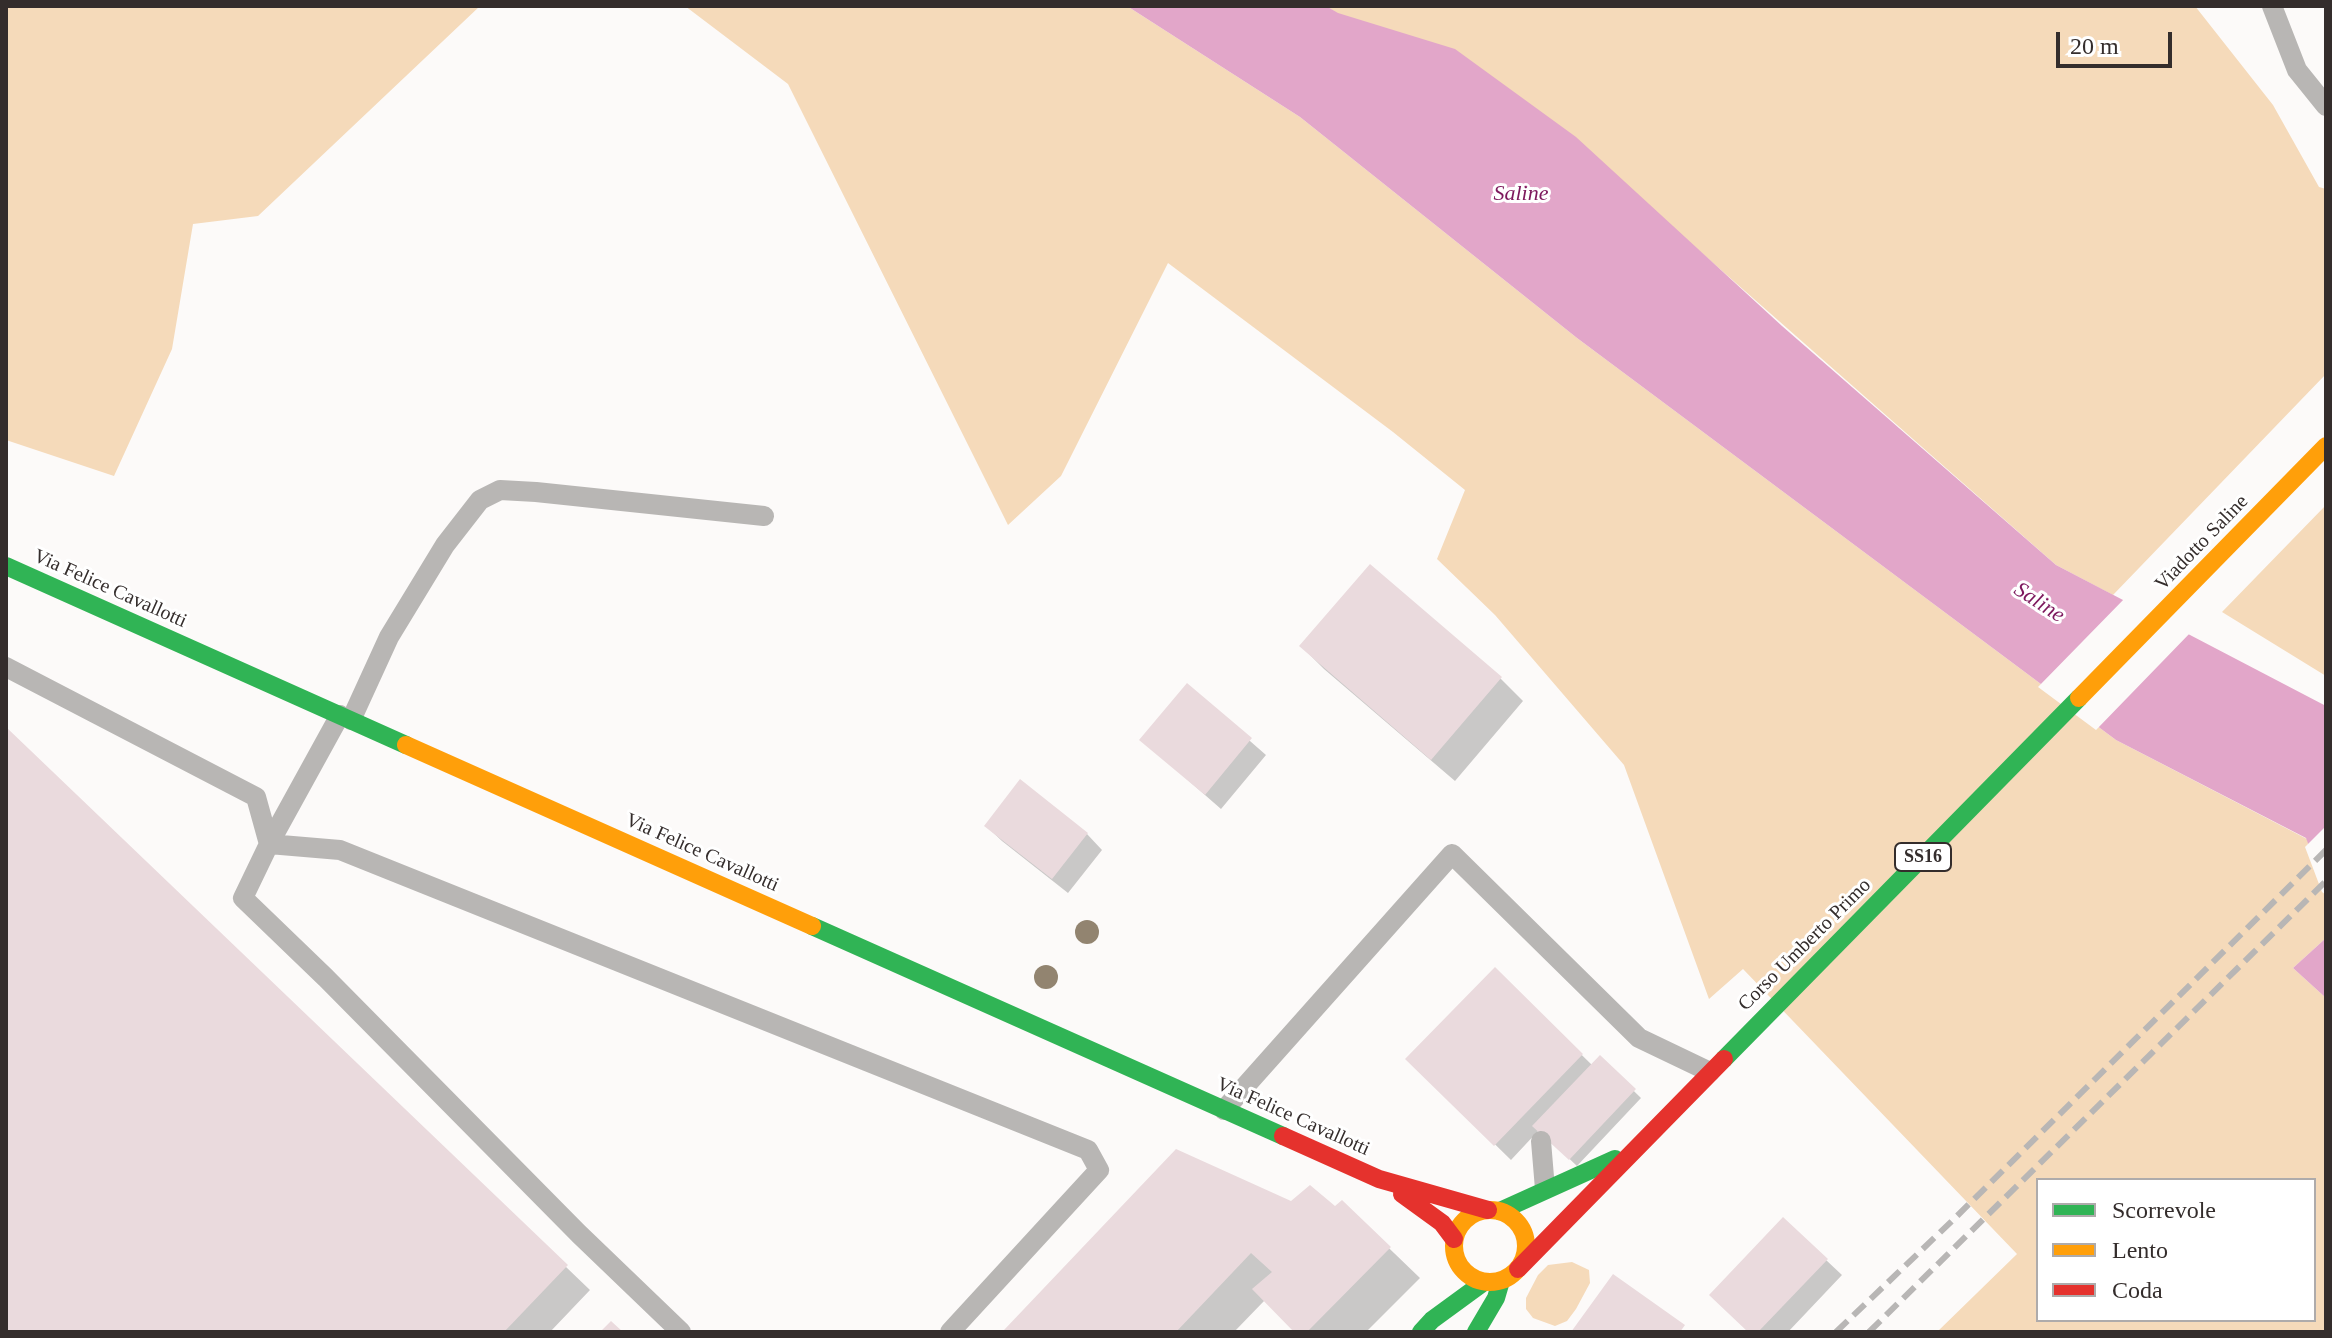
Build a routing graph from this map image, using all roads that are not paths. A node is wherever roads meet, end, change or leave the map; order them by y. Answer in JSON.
{"nodes":[{"id":1,"x":2272,"y":6,"type":"edge"},
{"id":2,"x":2326,"y":106,"type":"edge"},
{"id":3,"x":2326,"y":446,"type":"edge"},
{"id":4,"x":764,"y":516,"type":"dead end"},
{"id":5,"x":6,"y":566,"type":"edge"},
{"id":6,"x":6,"y":667,"type":"edge"},
{"id":7,"x":2109,"y":670,"type":"joint"},
{"id":8,"x":346,"y":718,"type":"junction"},
{"id":9,"x":269,"y":844,"type":"junction"},
{"id":10,"x":1710,"y":1072,"type":"junction"},
{"id":11,"x":1224,"y":1110,"type":"junction"},
{"id":12,"x":1541,"y":1141,"type":"dead end"},
{"id":13,"x":1635,"y":1150,"type":"junction"},
{"id":14,"x":1379,"y":1179,"type":"junction"},
{"id":15,"x":1545,"y":1189,"type":"junction"},
{"id":16,"x":1494,"y":1211,"type":"junction"},
{"id":17,"x":1454,"y":1244,"type":"junction"},
{"id":18,"x":1518,"y":1269,"type":"junction"},
{"id":19,"x":1492,"y":1281,"type":"junction"},
{"id":20,"x":1426,"y":1326,"type":"edge"},
{"id":21,"x":681,"y":1332,"type":"edge"},
{"id":22,"x":950,"y":1332,"type":"edge"},
{"id":23,"x":1476,"y":1332,"type":"edge"}],
"edges":[{"from":1,"to":2,"type":"lane"},
{"from":3,"to":7,"type":"main road","name":"Viadotto Saline","number":"SS16"},
{"from":4,"to":8,"type":"lane"},
{"from":5,"to":8,"type":"main road","name":"Via Felice Cavallotti"},
{"from":6,"to":9,"type":"lane"},
{"from":7,"to":10,"type":"main road","name":"Corso Umberto Primo","number":"SS16"},
{"from":8,"to":9,"type":"lane"},
{"from":8,"to":11,"type":"main road","name":"Via Felice Cavallotti"},
{"from":9,"to":21,"type":"lane"},
{"from":9,"to":22,"type":"lane"},
{"from":10,"to":11,"type":"lane"},
{"from":10,"to":13,"type":"main road","name":"Corso Umberto Primo","number":"SS16"},
{"from":11,"to":14,"type":"main road","name":"Via Felice Cavallotti"},
{"from":12,"to":15,"type":"lane"},
{"from":13,"to":15,"type":"main road","name":"Corso Umberto Primo","number":"SS16"},
{"from":13,"to":18,"type":"main road","name":"Corso Umberto Primo","number":"SS16"},
{"from":14,"to":16,"type":"main road","name":"Via Felice Cavallotti"},
{"from":14,"to":17,"type":"main road","name":"Via Felice Cavallotti"},
{"from":15,"to":16,"type":"main road","name":"Corso Umberto Primo","number":"SS16"},
{"from":16,"to":17,"type":"main road","number":"SS16"},
{"from":16,"to":18,"type":"main road"},
{"from":17,"to":19,"type":"main road"},
{"from":17,"to":20,"type":"main road","number":"SS16"},
{"from":18,"to":19,"type":"main road","number":"SS16"},
{"from":19,"to":20,"type":"main road","number":"SS16"},
{"from":19,"to":23,"type":"main road"}]}
